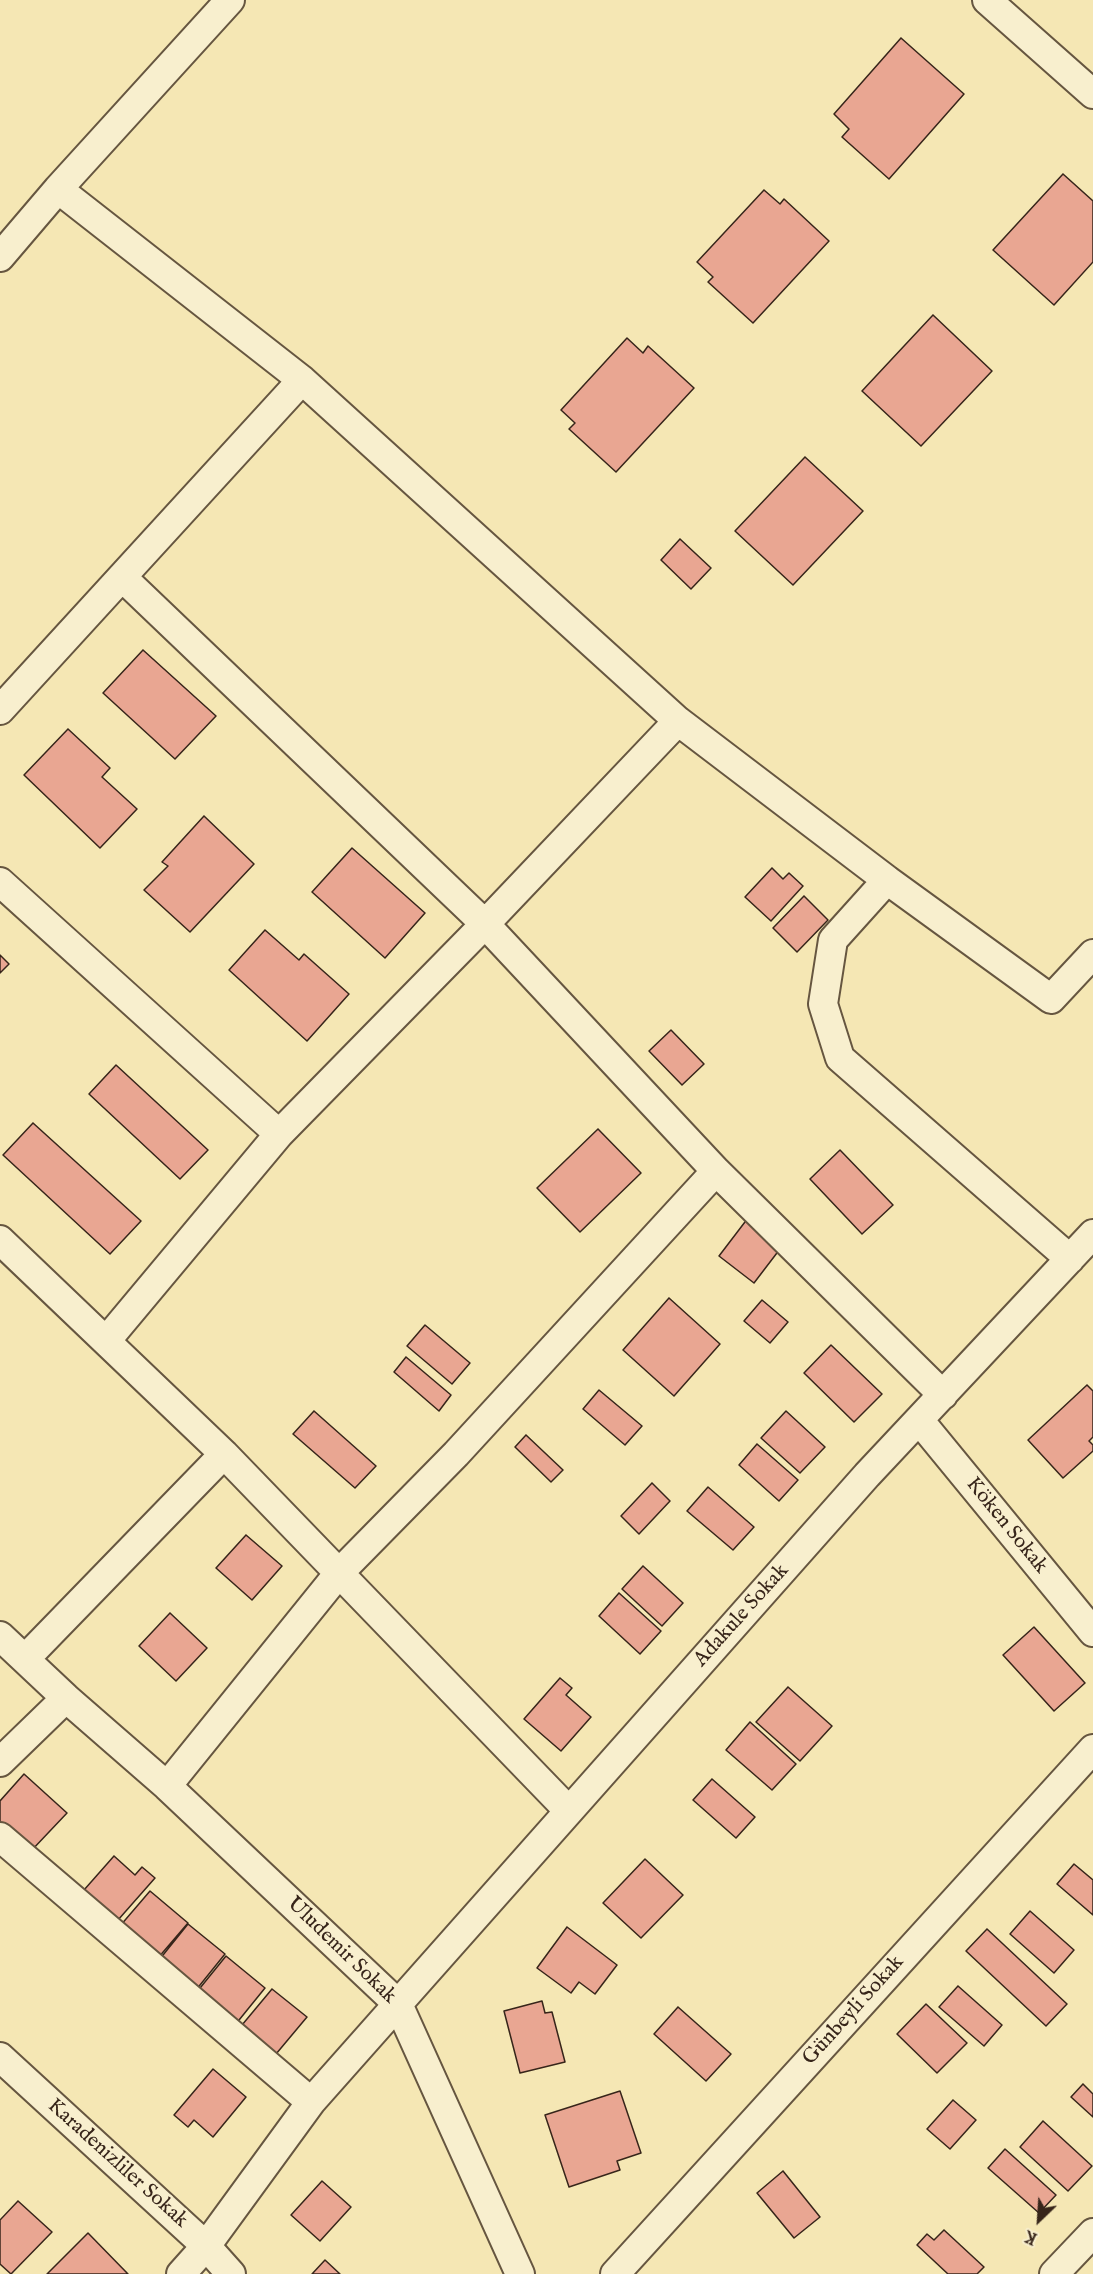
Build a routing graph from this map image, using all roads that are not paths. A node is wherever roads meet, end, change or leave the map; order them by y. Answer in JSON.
{"nodes":[{"id":1,"x":230,"y":0,"type":"edge"},
{"id":2,"x":987,"y":0,"type":"edge"},
{"id":3,"x":1093,"y":94,"type":"edge"},
{"id":4,"x":58,"y":189,"type":"junction"},
{"id":5,"x":0,"y":257,"type":"edge"},
{"id":6,"x":302,"y":380,"type":"junction"},
{"id":7,"x":123,"y":578,"type":"junction"},
{"id":8,"x":0,"y":710,"type":"edge"},
{"id":9,"x":678,"y":721,"type":"junction"},
{"id":10,"x":887,"y":880,"type":"junction"},
{"id":11,"x":0,"y":882,"type":"edge"},
{"id":12,"x":485,"y":924,"type":"junction"},
{"id":13,"x":1093,"y":954,"type":"edge"},
{"id":14,"x":279,"y":1134,"type":"junction"},
{"id":15,"x":716,"y":1171,"type":"junction"},
{"id":16,"x":1093,"y":1234,"type":"edge"},
{"id":17,"x":0,"y":1240,"type":"edge"},
{"id":18,"x":1070,"y":1258,"type":"junction"},
{"id":19,"x":106,"y":1341,"type":"junction"},
{"id":20,"x":943,"y":1395,"type":"junction"},
{"id":21,"x":919,"y":1420,"type":"junction"},
{"id":22,"x":224,"y":1454,"type":"junction"},
{"id":23,"x":339,"y":1573,"type":"junction"},
{"id":24,"x":1093,"y":1632,"type":"edge"},
{"id":25,"x":0,"y":1636,"type":"edge"},
{"id":26,"x":25,"y":1659,"type":"junction"},
{"id":27,"x":66,"y":1698,"type":"junction"},
{"id":28,"x":1093,"y":1749,"type":"edge"},
{"id":29,"x":0,"y":1762,"type":"edge"},
{"id":30,"x":167,"y":1786,"type":"junction"},
{"id":31,"x":569,"y":1811,"type":"junction"},
{"id":32,"x":0,"y":1838,"type":"edge"},
{"id":33,"x":398,"y":2004,"type":"junction"},
{"id":34,"x":0,"y":2057,"type":"edge"},
{"id":35,"x":311,"y":2102,"type":"junction"},
{"id":36,"x":1093,"y":2233,"type":"edge"},
{"id":37,"x":206,"y":2246,"type":"junction"},
{"id":38,"x":181,"y":2274,"type":"edge"},
{"id":39,"x":231,"y":2274,"type":"edge"},
{"id":40,"x":520,"y":2274,"type":"edge"},
{"id":41,"x":615,"y":2274,"type":"edge"},
{"id":42,"x":1054,"y":2274,"type":"edge"}],
"edges":[{"from":1,"to":4,"type":"street"},
{"from":2,"to":3,"type":"street"},
{"from":4,"to":5,"type":"street"},
{"from":4,"to":6,"type":"street"},
{"from":6,"to":7,"type":"street"},
{"from":6,"to":9,"type":"street"},
{"from":7,"to":8,"type":"street"},
{"from":7,"to":12,"type":"street"},
{"from":9,"to":10,"type":"street"},
{"from":9,"to":12,"type":"street"},
{"from":10,"to":13,"type":"street"},
{"from":10,"to":18,"type":"street"},
{"from":11,"to":14,"type":"street"},
{"from":12,"to":14,"type":"street"},
{"from":12,"to":15,"type":"street"},
{"from":14,"to":19,"type":"street"},
{"from":15,"to":20,"type":"street"},
{"from":15,"to":23,"type":"street"},
{"from":16,"to":18,"type":"street","name":"Adakule Sokak"},
{"from":17,"to":19,"type":"street"},
{"from":18,"to":20,"type":"street","name":"Adakule Sokak"},
{"from":19,"to":22,"type":"street"},
{"from":20,"to":21,"type":"street","name":"Adakule Sokak"},
{"from":21,"to":24,"type":"street","name":"Köken Sokak"},
{"from":21,"to":31,"type":"street","name":"Adakule Sokak"},
{"from":22,"to":23,"type":"street"},
{"from":22,"to":26,"type":"street"},
{"from":23,"to":30,"type":"street"},
{"from":23,"to":31,"type":"street"},
{"from":25,"to":26,"type":"street","name":"Uludemir Sokak"},
{"from":26,"to":27,"type":"street","name":"Uludemir Sokak"},
{"from":27,"to":29,"type":"street"},
{"from":27,"to":30,"type":"street","name":"Uludemir Sokak"},
{"from":28,"to":41,"type":"street","name":"Günbeyli Sokak"},
{"from":30,"to":33,"type":"street","name":"Uludemir Sokak"},
{"from":31,"to":33,"type":"street","name":"Adakule Sokak"},
{"from":32,"to":35,"type":"street"},
{"from":33,"to":35,"type":"street","name":"Adakule Sokak"},
{"from":33,"to":40,"type":"street","name":"Uludemir Sokak"},
{"from":34,"to":37,"type":"street","name":"Karadenizliler Sokak"},
{"from":35,"to":37,"type":"street","name":"Adakule Sokak"},
{"from":36,"to":42,"type":"street"},
{"from":37,"to":38,"type":"street","name":"Adakule Sokak"},
{"from":37,"to":39,"type":"street","name":"Karadenizliler Sokak"}]}
